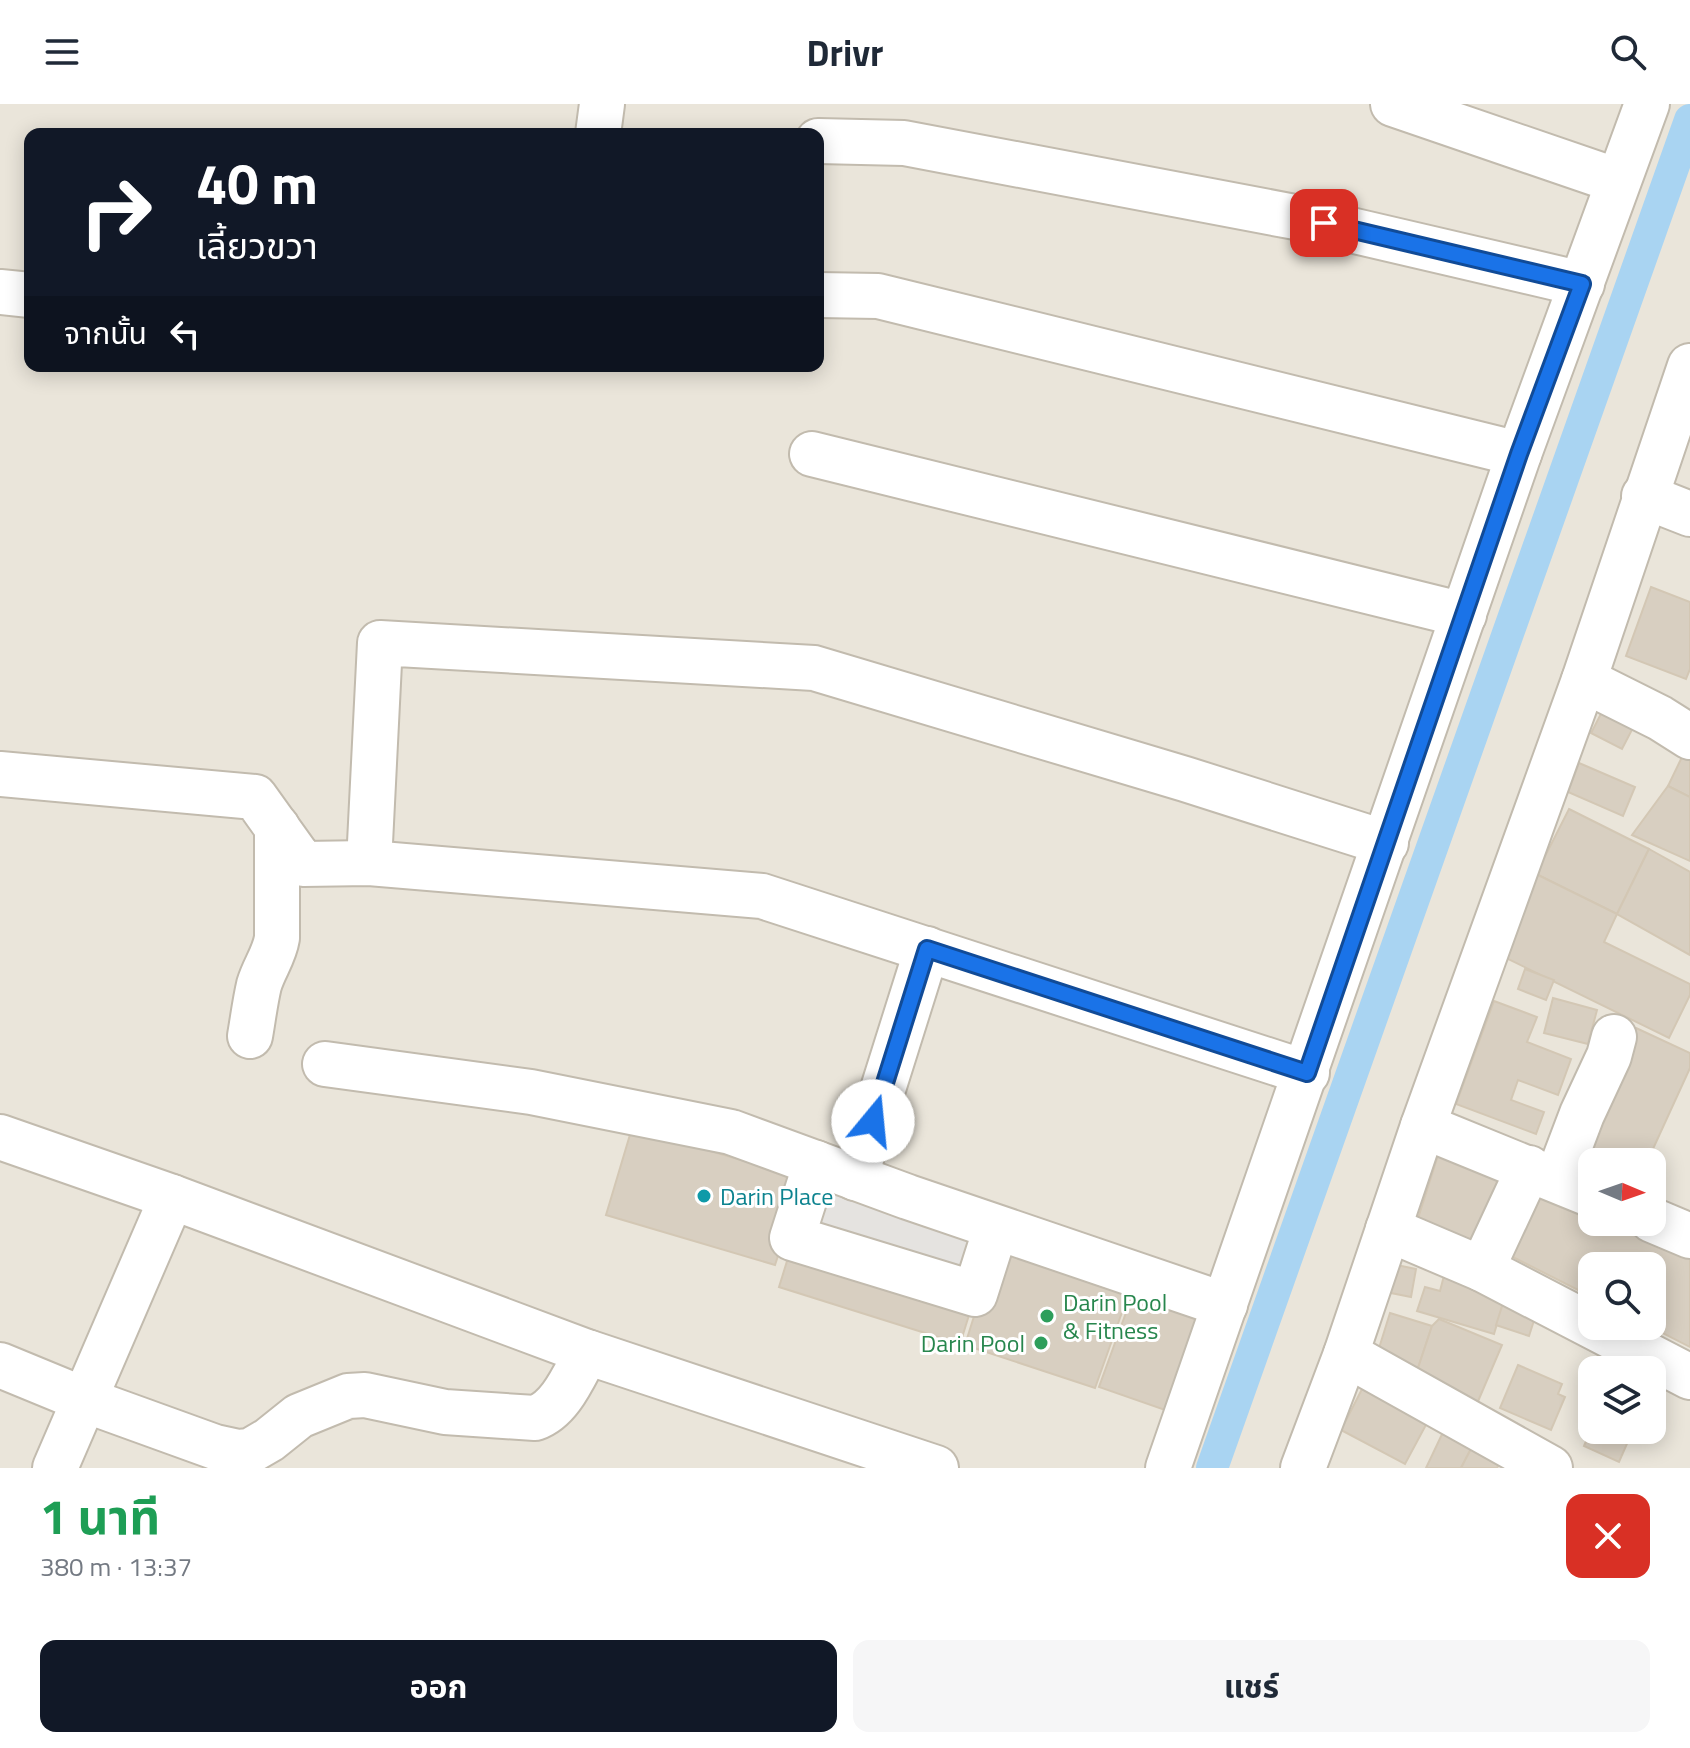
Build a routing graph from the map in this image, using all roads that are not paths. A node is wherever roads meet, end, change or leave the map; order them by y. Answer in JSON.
{"nodes":[{"id":1,"x":602,"y":104,"type":"edge"},
{"id":2,"x":1393,"y":104,"type":"edge"},
{"id":3,"x":1647,"y":104,"type":"edge"},
{"id":4,"x":599,"y":128,"type":"edge"},
{"id":5,"x":824,"y":141,"type":"edge"},
{"id":6,"x":1618,"y":181,"type":"junction"},
{"id":7,"x":1582,"y":284,"type":"junction"},
{"id":8,"x":0,"y":292,"type":"edge"},
{"id":9,"x":24,"y":294,"type":"edge"},
{"id":10,"x":824,"y":295,"type":"edge"},
{"id":11,"x":1690,"y":366,"type":"edge"},
{"id":12,"x":812,"y":454,"type":"dead end"},
{"id":13,"x":1519,"y":454,"type":"junction"},
{"id":14,"x":1644,"y":496,"type":"junction"},
{"id":15,"x":1690,"y":514,"type":"edge"},
{"id":16,"x":1464,"y":615,"type":"junction"},
{"id":17,"x":1584,"y":680,"type":"junction"},
{"id":18,"x":1690,"y":737,"type":"edge"},
{"id":19,"x":0,"y":774,"type":"edge"},
{"id":20,"x":277,"y":827,"type":"junction"},
{"id":21,"x":1386,"y":843,"type":"junction"},
{"id":22,"x":369,"y":863,"type":"junction"},
{"id":23,"x":927,"y":949,"type":"junction"},
{"id":24,"x":250,"y":1036,"type":"dead end"},
{"id":25,"x":1614,"y":1037,"type":"dead end"},
{"id":26,"x":325,"y":1064,"type":"dead end"},
{"id":27,"x":1307,"y":1073,"type":"junction"},
{"id":28,"x":1423,"y":1126,"type":"junction"},
{"id":29,"x":0,"y":1137,"type":"edge"},
{"id":30,"x":835,"y":1170,"type":"junction"},
{"id":31,"x":1559,"y":1181,"type":"edge"},
{"id":32,"x":172,"y":1197,"type":"junction"},
{"id":33,"x":1666,"y":1226,"type":"edge"},
{"id":34,"x":996,"y":1228,"type":"junction"},
{"id":35,"x":1388,"y":1229,"type":"junction"},
{"id":36,"x":1690,"y":1236,"type":"edge"},
{"id":37,"x":1482,"y":1269,"type":"junction"},
{"id":38,"x":1225,"y":1305,"type":"junction"},
{"id":39,"x":587,"y":1352,"type":"junction"},
{"id":40,"x":1346,"y":1354,"type":"junction"},
{"id":41,"x":0,"y":1365,"type":"edge"},
{"id":42,"x":1690,"y":1377,"type":"edge"},
{"id":43,"x":85,"y":1400,"type":"junction"},
{"id":44,"x":55,"y":1468,"type":"edge"},
{"id":45,"x":936,"y":1468,"type":"edge"},
{"id":46,"x":1168,"y":1468,"type":"edge"},
{"id":47,"x":1303,"y":1468,"type":"edge"},
{"id":48,"x":1550,"y":1468,"type":"edge"}],
"edges":[{"from":1,"to":4,"type":"street"},
{"from":2,"to":6,"type":"street"},
{"from":3,"to":6,"type":"street"},
{"from":5,"to":7,"type":"street"},
{"from":6,"to":7,"type":"street"},
{"from":7,"to":13,"type":"street"},
{"from":8,"to":9,"type":"street"},
{"from":10,"to":13,"type":"street"},
{"from":11,"to":14,"type":"street"},
{"from":12,"to":16,"type":"street"},
{"from":13,"to":16,"type":"street"},
{"from":14,"to":15,"type":"street"},
{"from":14,"to":17,"type":"street"},
{"from":16,"to":21,"type":"street"},
{"from":17,"to":18,"type":"street"},
{"from":17,"to":28,"type":"street"},
{"from":19,"to":20,"type":"street"},
{"from":20,"to":22,"type":"street"},
{"from":20,"to":24,"type":"street"},
{"from":21,"to":22,"type":"street"},
{"from":21,"to":27,"type":"street"},
{"from":22,"to":23,"type":"street"},
{"from":23,"to":27,"type":"street"},
{"from":23,"to":30,"type":"street"},
{"from":25,"to":31,"type":"street"},
{"from":26,"to":30,"type":"street"},
{"from":27,"to":38,"type":"street"},
{"from":28,"to":31,"type":"street"},
{"from":28,"to":35,"type":"street"},
{"from":29,"to":32,"type":"street"},
{"from":30,"to":34,"type":"street"},
{"from":30,"to":34,"type":"street"},
{"from":31,"to":37,"type":"street"},
{"from":32,"to":39,"type":"street"},
{"from":32,"to":43,"type":"street"},
{"from":33,"to":36,"type":"street"},
{"from":34,"to":38,"type":"street"},
{"from":35,"to":37,"type":"street"},
{"from":35,"to":40,"type":"street"},
{"from":37,"to":42,"type":"street"},
{"from":38,"to":46,"type":"street"},
{"from":39,"to":43,"type":"street"},
{"from":39,"to":45,"type":"street"},
{"from":40,"to":47,"type":"street"},
{"from":40,"to":48,"type":"street"},
{"from":41,"to":43,"type":"street"},
{"from":43,"to":44,"type":"street"}]}
